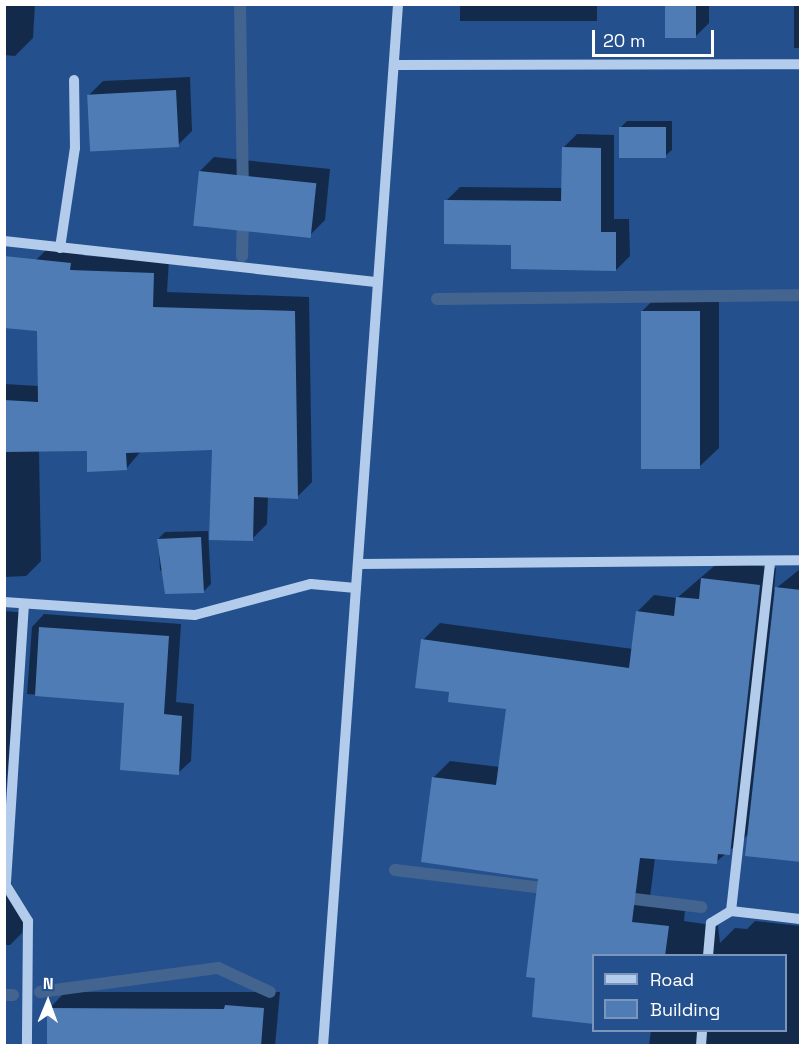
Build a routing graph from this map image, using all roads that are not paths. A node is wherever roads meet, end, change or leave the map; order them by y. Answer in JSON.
{"nodes":[{"id":1,"x":398,"y":4,"type":"edge"},
{"id":2,"x":801,"y":64,"type":"edge"},
{"id":3,"x":394,"y":65,"type":"junction"},
{"id":4,"x":74,"y":81,"type":"dead end"},
{"id":5,"x":4,"y":241,"type":"edge"},
{"id":6,"x":60,"y":248,"type":"junction"},
{"id":7,"x":378,"y":282,"type":"junction"},
{"id":8,"x":801,"y":560,"type":"edge"},
{"id":9,"x":770,"y":561,"type":"junction"},
{"id":10,"x":358,"y":564,"type":"junction"},
{"id":11,"x":356,"y":588,"type":"junction"},
{"id":12,"x":4,"y":602,"type":"edge"},
{"id":13,"x":24,"y":606,"type":"junction"},
{"id":14,"x":5,"y":882,"type":"edge"},
{"id":15,"x":731,"y":911,"type":"junction"},
{"id":16,"x":801,"y":919,"type":"edge"},
{"id":17,"x":708,"y":954,"type":"edge"},
{"id":18,"x":27,"y":1046,"type":"edge"},
{"id":19,"x":323,"y":1046,"type":"edge"}],
"edges":[{"from":1,"to":3,"type":"street"},
{"from":2,"to":3,"type":"street"},
{"from":3,"to":7,"type":"street"},
{"from":4,"to":6,"type":"street"},
{"from":5,"to":6,"type":"street"},
{"from":6,"to":7,"type":"street"},
{"from":7,"to":10,"type":"street"},
{"from":8,"to":9,"type":"street"},
{"from":9,"to":10,"type":"street"},
{"from":9,"to":15,"type":"street"},
{"from":10,"to":11,"type":"street"},
{"from":11,"to":13,"type":"street"},
{"from":11,"to":19,"type":"street"},
{"from":12,"to":13,"type":"street"},
{"from":13,"to":14,"type":"street"},
{"from":14,"to":18,"type":"street"},
{"from":15,"to":16,"type":"street"},
{"from":15,"to":17,"type":"street"}]}
